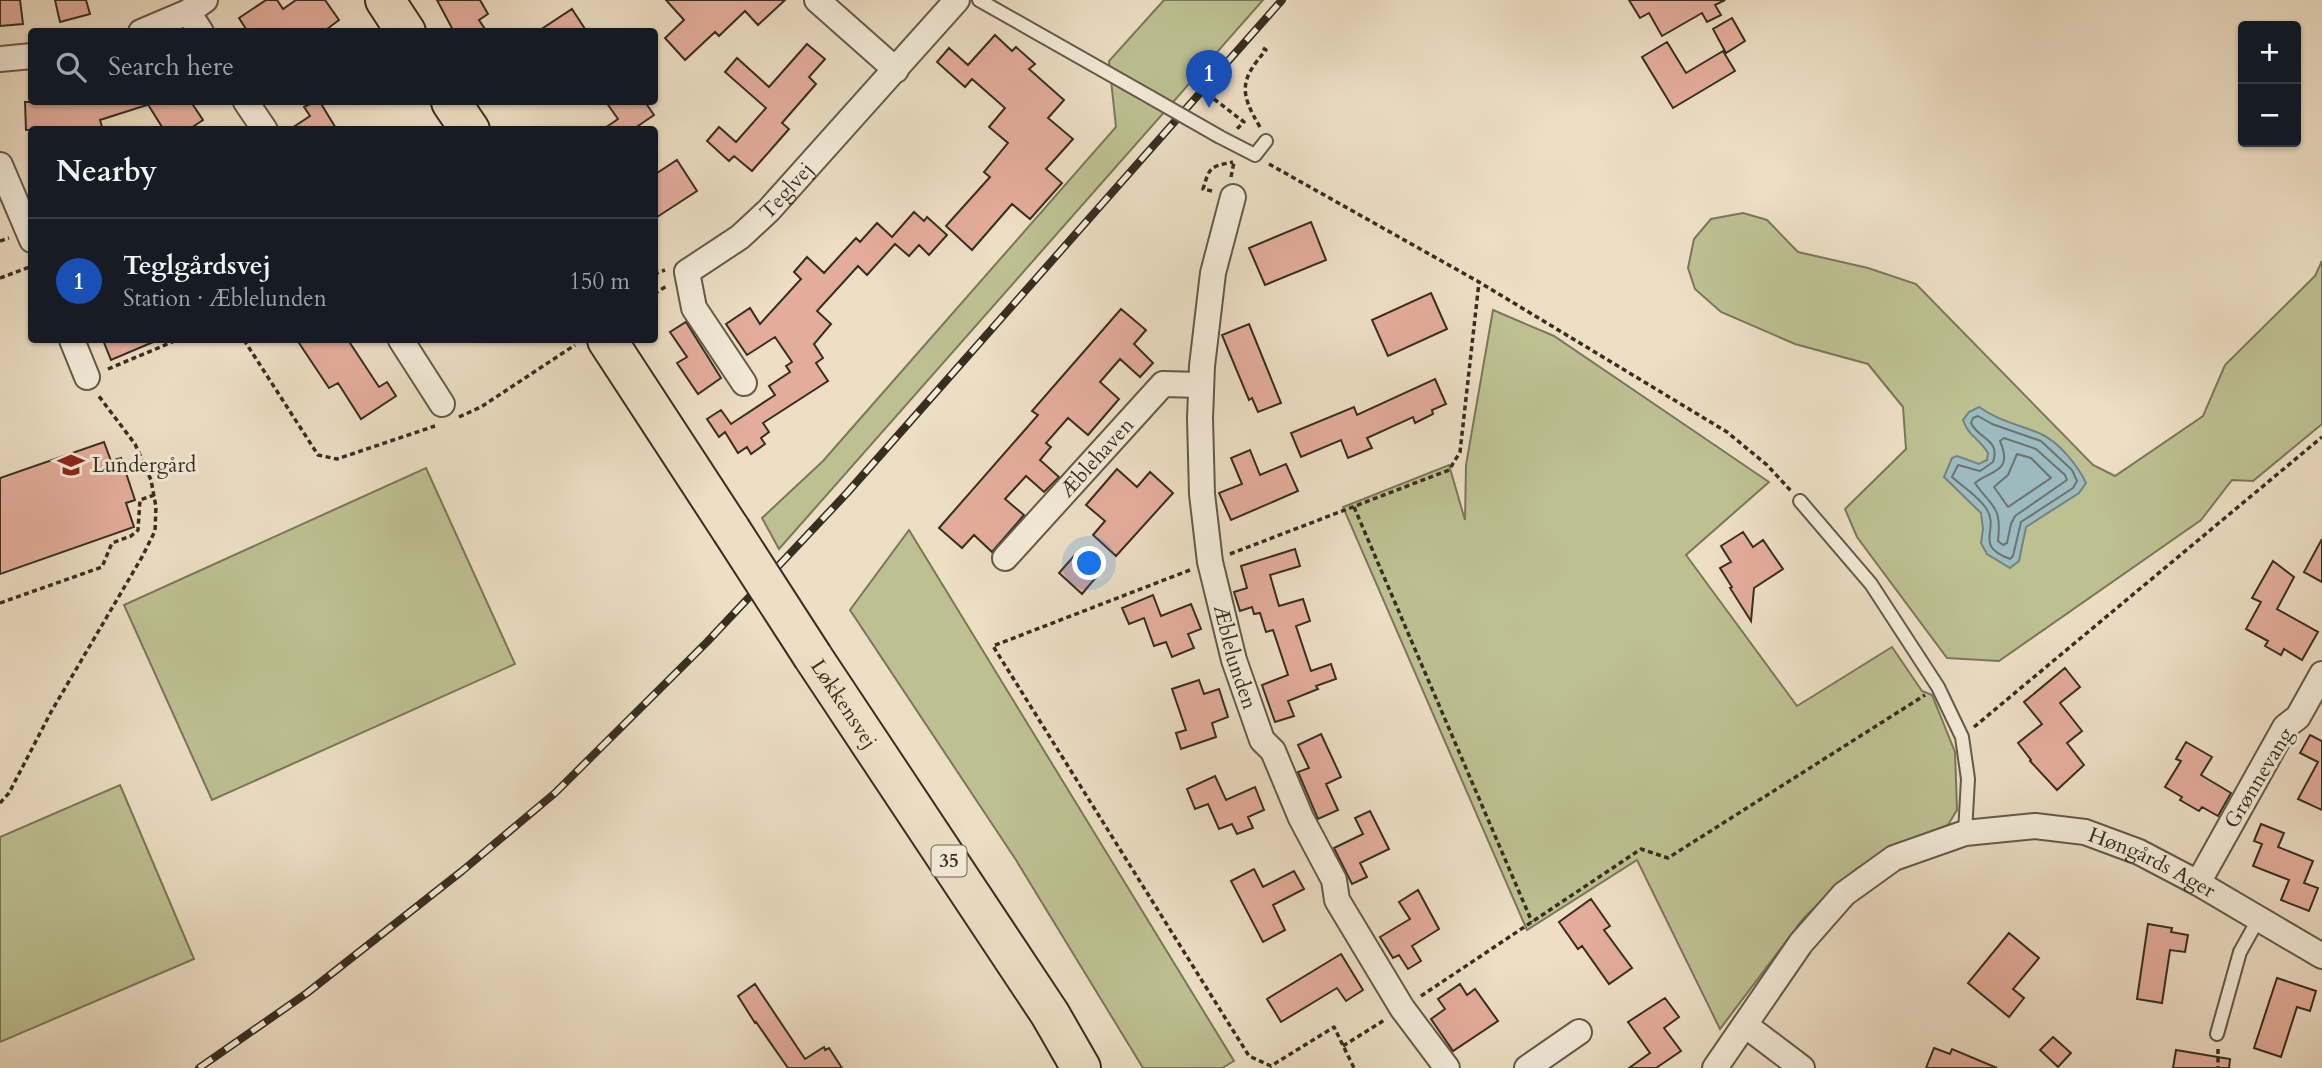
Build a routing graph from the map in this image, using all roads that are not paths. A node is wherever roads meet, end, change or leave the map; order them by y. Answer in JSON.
{"nodes":[{"id":1,"x":385,"y":0,"type":"edge"},
{"id":2,"x":817,"y":0,"type":"edge"},
{"id":3,"x":957,"y":0,"type":"edge"},
{"id":4,"x":979,"y":0,"type":"edge"},
{"id":5,"x":198,"y":14,"type":"edge"},
{"id":6,"x":154,"y":28,"type":"edge"},
{"id":7,"x":402,"y":28,"type":"edge"},
{"id":8,"x":28,"y":56,"type":"edge"},
{"id":9,"x":0,"y":60,"type":"edge"},
{"id":10,"x":896,"y":70,"type":"junction"},
{"id":11,"x":248,"y":105,"type":"edge"},
{"id":12,"x":453,"y":105,"type":"edge"},
{"id":13,"x":262,"y":126,"type":"edge"},
{"id":14,"x":467,"y":126,"type":"edge"},
{"id":15,"x":1266,"y":141,"type":"road end"},
{"id":16,"x":0,"y":165,"type":"edge"},
{"id":17,"x":1233,"y":197,"type":"road end"},
{"id":18,"x":28,"y":231,"type":"edge"},
{"id":19,"x":73,"y":343,"type":"edge"},
{"id":20,"x":403,"y":343,"type":"edge"},
{"id":21,"x":592,"y":343,"type":"edge"},
{"id":22,"x":87,"y":377,"type":"road end"},
{"id":23,"x":744,"y":383,"type":"dead end"},
{"id":24,"x":1201,"y":385,"type":"junction"},
{"id":25,"x":444,"y":416,"type":"road end"},
{"id":26,"x":1800,"y":500,"type":"road end"},
{"id":27,"x":1005,"y":558,"type":"dead end"},
{"id":28,"x":2322,"y":674,"type":"edge"},
{"id":29,"x":1965,"y":832,"type":"junction"},
{"id":30,"x":2199,"y":883,"type":"junction"},
{"id":31,"x":2259,"y":918,"type":"junction"},
{"id":32,"x":2322,"y":956,"type":"edge"},
{"id":33,"x":1745,"y":1025,"type":"junction"},
{"id":34,"x":1579,"y":1032,"type":"dead end"},
{"id":35,"x":2217,"y":1034,"type":"dead end"},
{"id":36,"x":1081,"y":1068,"type":"edge"},
{"id":37,"x":1447,"y":1068,"type":"edge"},
{"id":38,"x":1527,"y":1068,"type":"edge"},
{"id":39,"x":1715,"y":1068,"type":"edge"},
{"id":40,"x":1802,"y":1068,"type":"edge"}],
"edges":[{"from":1,"to":7,"type":"main road"},
{"from":2,"to":10,"type":"street"},
{"from":3,"to":10,"type":"street","name":"Teglvej"},
{"from":4,"to":15,"type":"lane","bridge":true},
{"from":5,"to":6,"type":"street"},
{"from":8,"to":9,"type":"street"},
{"from":10,"to":23,"type":"street","name":"Teglvej"},
{"from":11,"to":13,"type":"street"},
{"from":12,"to":14,"type":"main road"},
{"from":16,"to":18,"type":"street"},
{"from":17,"to":24,"type":"street","name":"Æblelunden"},
{"from":19,"to":22,"type":"street"},
{"from":20,"to":25,"type":"street"},
{"from":21,"to":36,"type":"main road","name":"Løkkensvej","number":"35","bridge":true},
{"from":24,"to":27,"type":"street","name":"Æblehaven"},
{"from":24,"to":37,"type":"street","name":"Æblelunden"},
{"from":26,"to":29,"type":"lane"},
{"from":28,"to":30,"type":"street","name":"Grønnevang"},
{"from":29,"to":30,"type":"street","name":"Høngårds Ager"},
{"from":29,"to":33,"type":"street","name":"Høngårds Ager"},
{"from":30,"to":31,"type":"street","name":"Høngårds Ager"},
{"from":31,"to":32,"type":"street","name":"Høngårds Ager"},
{"from":31,"to":35,"type":"lane"},
{"from":33,"to":39,"type":"street","name":"Høngårds Ager"},
{"from":33,"to":40,"type":"street"},
{"from":34,"to":38,"type":"street"}]}
